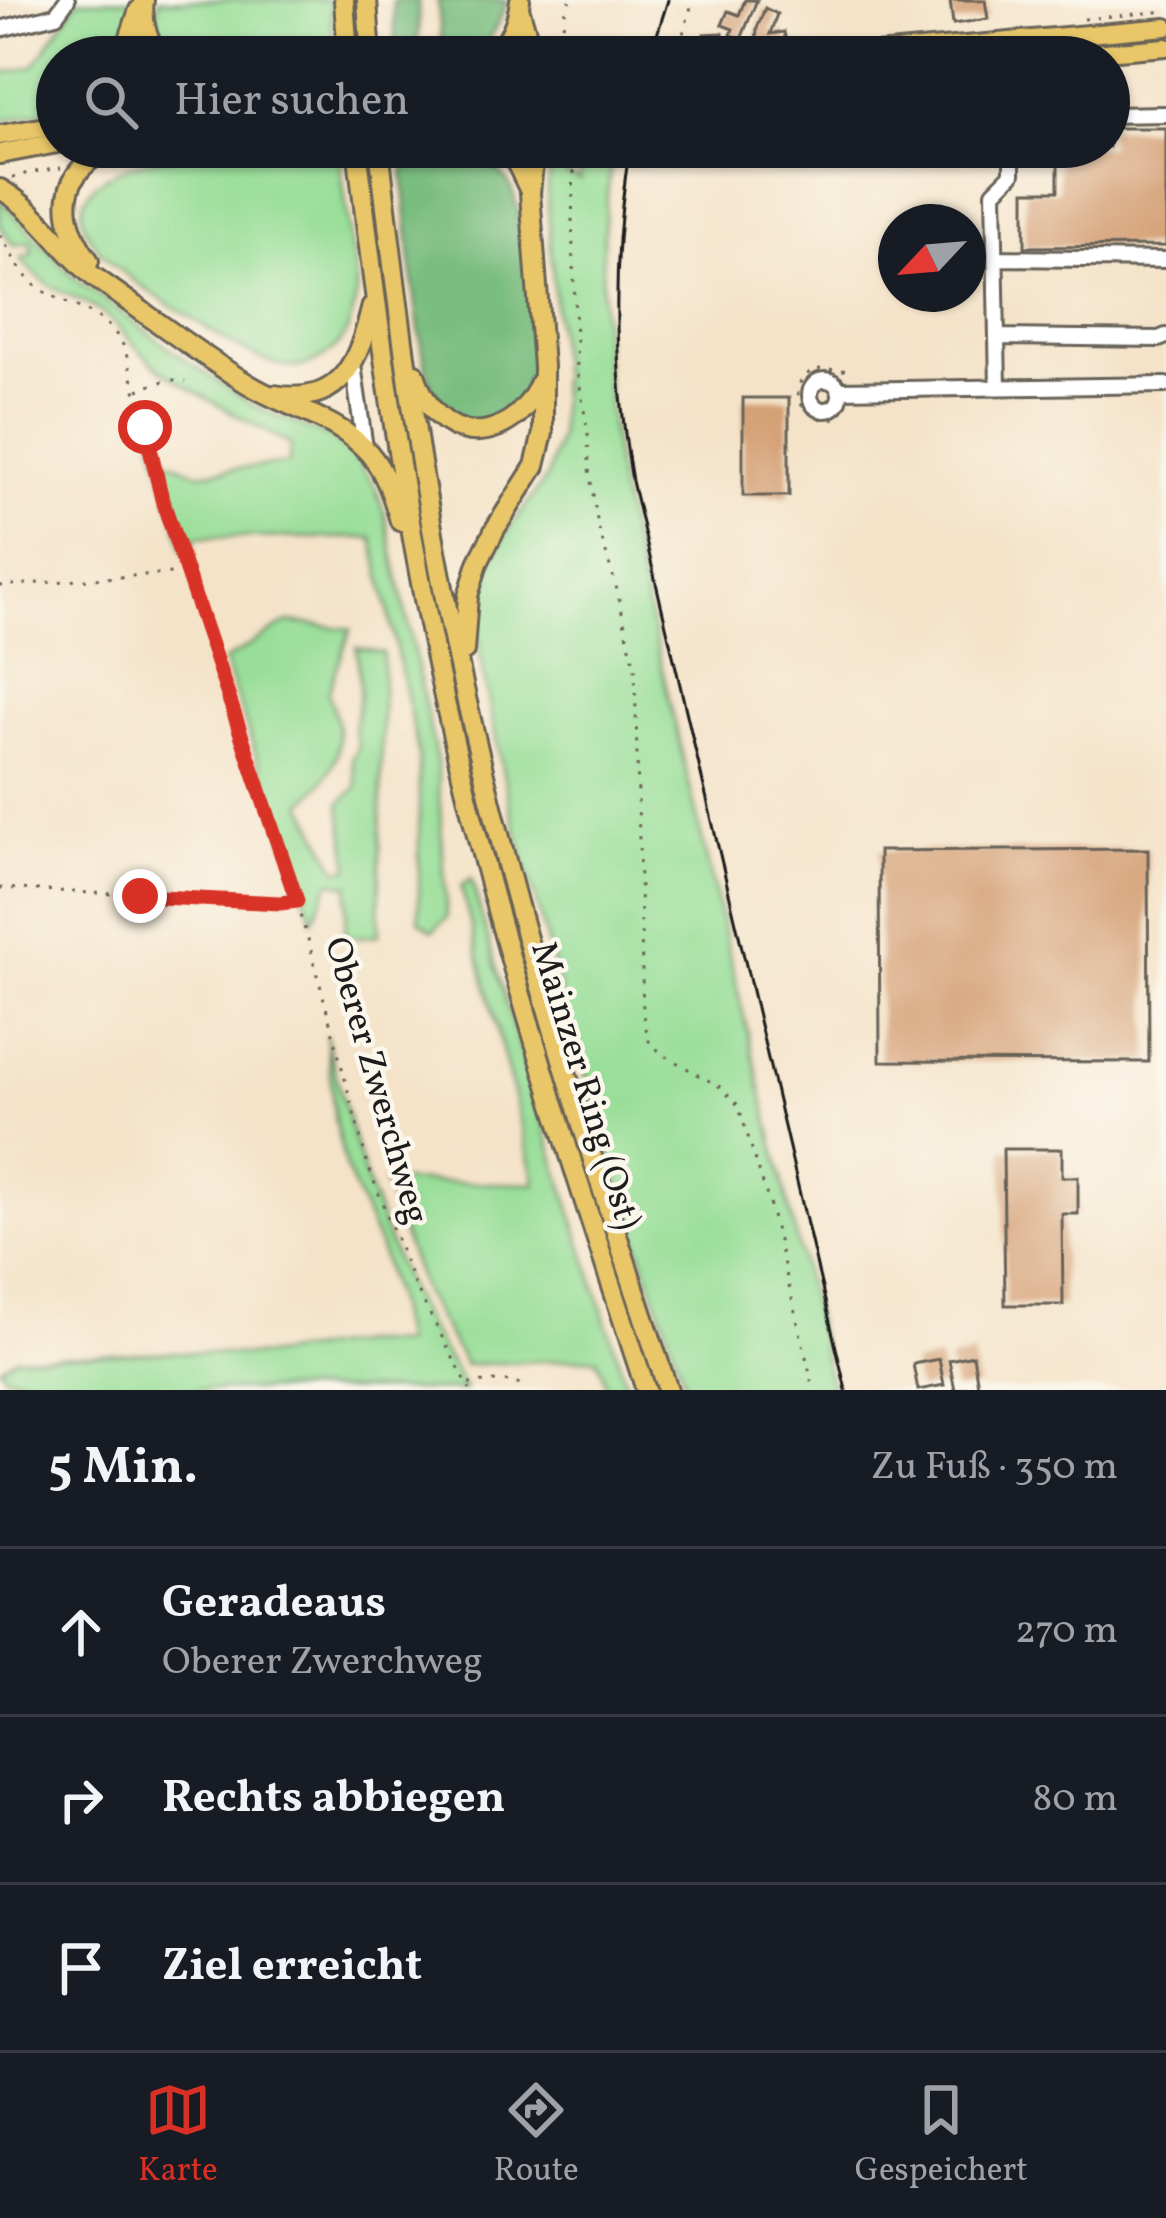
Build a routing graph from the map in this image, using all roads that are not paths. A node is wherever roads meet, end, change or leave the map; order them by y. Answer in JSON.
{"nodes":[{"id":1,"x":67,"y":0,"type":"edge"},
{"id":2,"x":143,"y":0,"type":"edge"},
{"id":3,"x":344,"y":0,"type":"edge"},
{"id":4,"x":367,"y":0,"type":"edge"},
{"id":5,"x":519,"y":3,"type":"edge"},
{"id":6,"x":1166,"y":27,"type":"edge"},
{"id":7,"x":0,"y":29,"type":"edge"},
{"id":8,"x":130,"y":36,"type":"edge"},
{"id":9,"x":148,"y":36,"type":"edge"},
{"id":10,"x":347,"y":36,"type":"edge"},
{"id":11,"x":370,"y":36,"type":"edge"},
{"id":12,"x":510,"y":36,"type":"edge"},
{"id":13,"x":527,"y":36,"type":"edge"},
{"id":14,"x":1066,"y":36,"type":"edge"},
{"id":15,"x":1166,"y":47,"type":"edge"},
{"id":16,"x":1130,"y":50,"type":"edge"},
{"id":17,"x":1166,"y":113,"type":"edge"},
{"id":18,"x":1130,"y":114,"type":"edge"},
{"id":19,"x":36,"y":131,"type":"edge"},
{"id":20,"x":0,"y":135,"type":"edge"},
{"id":21,"x":36,"y":138,"type":"edge"},
{"id":22,"x":0,"y":154,"type":"edge"},
{"id":23,"x":81,"y":168,"type":"edge"},
{"id":24,"x":359,"y":168,"type":"edge"},
{"id":25,"x":381,"y":168,"type":"edge"},
{"id":26,"x":520,"y":168,"type":"edge"},
{"id":27,"x":532,"y":168,"type":"edge"},
{"id":28,"x":1012,"y":168,"type":"edge"},
{"id":29,"x":2,"y":185,"type":"edge"},
{"id":30,"x":530,"y":193,"type":"junction"},
{"id":31,"x":995,"y":258,"type":"junction"},
{"id":32,"x":1166,"y":260,"type":"edge"},
{"id":33,"x":116,"y":292,"type":"junction"},
{"id":34,"x":374,"y":296,"type":"junction"},
{"id":35,"x":398,"y":310,"type":"junction"},
{"id":36,"x":1166,"y":336,"type":"edge"},
{"id":37,"x":997,"y":337,"type":"junction"},
{"id":38,"x":353,"y":365,"type":"junction"},
{"id":39,"x":543,"y":366,"type":"junction"},
{"id":40,"x":1166,"y":385,"type":"edge"},
{"id":41,"x":998,"y":387,"type":"junction"},
{"id":42,"x":839,"y":391,"type":"dead end"},
{"id":43,"x":265,"y":394,"type":"junction"},
{"id":44,"x":364,"y":448,"type":"junction"},
{"id":45,"x":422,"y":588,"type":"junction"},
{"id":46,"x":466,"y":698,"type":"junction"},
{"id":47,"x":646,"y":1390,"type":"edge"},
{"id":48,"x":668,"y":1390,"type":"edge"}],
"edges":[{"from":1,"to":7,"type":"street"},
{"from":2,"to":8,"type":"highway"},
{"from":2,"to":9,"type":"highway"},
{"from":3,"to":10,"type":"highway"},
{"from":4,"to":11,"type":"highway"},
{"from":5,"to":12,"type":"highway"},
{"from":5,"to":13,"type":"highway"},
{"from":6,"to":14,"type":"main road"},
{"from":15,"to":16,"type":"main road"},
{"from":17,"to":18,"type":"street"},
{"from":19,"to":20,"type":"highway"},
{"from":21,"to":22,"type":"highway"},
{"from":23,"to":33,"type":"highway"},
{"from":24,"to":34,"type":"highway"},
{"from":25,"to":35,"type":"highway"},
{"from":26,"to":30,"type":"highway"},
{"from":27,"to":30,"type":"highway"},
{"from":28,"to":31,"type":"street"},
{"from":29,"to":33,"type":"highway"},
{"from":30,"to":39,"type":"highway"},
{"from":31,"to":32,"type":"street"},
{"from":31,"to":37,"type":"street"},
{"from":33,"to":43,"type":"highway"},
{"from":34,"to":38,"type":"highway"},
{"from":34,"to":45,"type":"highway"},
{"from":35,"to":39,"type":"highway"},
{"from":35,"to":46,"type":"highway"},
{"from":36,"to":37,"type":"street"},
{"from":37,"to":41,"type":"street"},
{"from":38,"to":43,"type":"highway"},
{"from":38,"to":44,"type":"street"},
{"from":39,"to":46,"type":"highway"},
{"from":40,"to":41,"type":"street"},
{"from":41,"to":42,"type":"street"},
{"from":43,"to":44,"type":"highway"},
{"from":44,"to":45,"type":"highway"},
{"from":45,"to":47,"type":"highway","name":"Mainzer Ring (Ost)"},
{"from":46,"to":48,"type":"highway","name":"Mainzer Ring (Ost)"}]}
